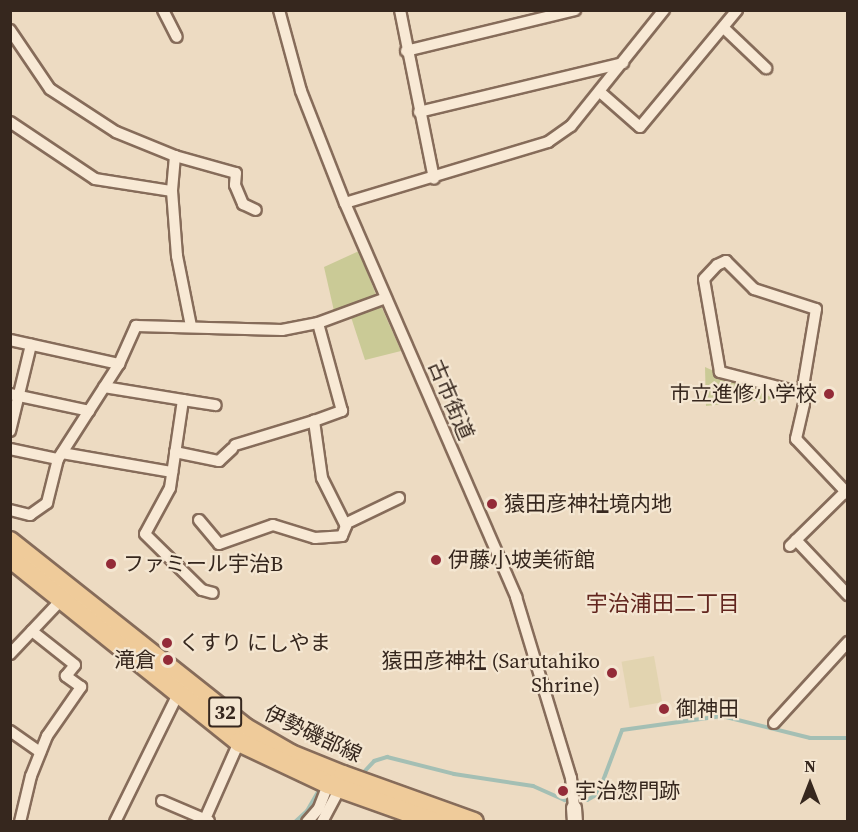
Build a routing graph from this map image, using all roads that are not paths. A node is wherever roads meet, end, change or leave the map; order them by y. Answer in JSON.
{"nodes":[{"id":1,"x":163,"y":10,"type":"edge"},
{"id":2,"x":279,"y":10,"type":"edge"},
{"id":3,"x":400,"y":10,"type":"edge"},
{"id":4,"x":575,"y":10,"type":"edge"},
{"id":5,"x":664,"y":10,"type":"edge"},
{"id":6,"x":737,"y":10,"type":"edge"},
{"id":7,"x":724,"y":29,"type":"junction"},
{"id":8,"x":10,"y":30,"type":"edge"},
{"id":9,"x":177,"y":37,"type":"dead end"},
{"id":10,"x":406,"y":51,"type":"junction"},
{"id":11,"x":623,"y":63,"type":"junction"},
{"id":12,"x":766,"y":68,"type":"dead end"},
{"id":13,"x":600,"y":92,"type":"junction"},
{"id":14,"x":419,"y":112,"type":"junction"},
{"id":15,"x":10,"y":122,"type":"edge"},
{"id":16,"x":175,"y":156,"type":"junction"},
{"id":17,"x":434,"y":179,"type":"junction"},
{"id":18,"x":172,"y":191,"type":"junction"},
{"id":19,"x":345,"y":203,"type":"junction"},
{"id":20,"x":256,"y":210,"type":"dead end"},
{"id":21,"x":386,"y":298,"type":"junction"},
{"id":22,"x":318,"y":323,"type":"junction"},
{"id":23,"x":191,"y":326,"type":"junction"},
{"id":24,"x":10,"y":340,"type":"edge"},
{"id":25,"x":32,"y":345,"type":"junction"},
{"id":26,"x":120,"y":364,"type":"junction"},
{"id":27,"x":104,"y":387,"type":"junction"},
{"id":28,"x":802,"y":393,"type":"junction"},
{"id":29,"x":15,"y":394,"type":"edge"},
{"id":30,"x":183,"y":400,"type":"junction"},
{"id":31,"x":216,"y":405,"type":"dead end"},
{"id":32,"x":89,"y":411,"type":"junction"},
{"id":33,"x":314,"y":421,"type":"junction"},
{"id":34,"x":10,"y":431,"type":"edge"},
{"id":35,"x":10,"y":449,"type":"edge"},
{"id":36,"x":175,"y":452,"type":"junction"},
{"id":37,"x":60,"y":456,"type":"junction"},
{"id":38,"x":172,"y":472,"type":"junction"},
{"id":39,"x":846,"y":493,"type":"edge"},
{"id":40,"x":399,"y":498,"type":"dead end"},
{"id":41,"x":10,"y":510,"type":"edge"},
{"id":42,"x":199,"y":520,"type":"dead end"},
{"id":43,"x":345,"y":524,"type":"junction"},
{"id":44,"x":10,"y":541,"type":"edge"},
{"id":45,"x":11,"y":558,"type":"edge"},
{"id":46,"x":213,"y":593,"type":"dead end"},
{"id":47,"x":848,"y":595,"type":"edge"},
{"id":48,"x":61,"y":600,"type":"junction"},
{"id":49,"x":32,"y":631,"type":"junction"},
{"id":50,"x":848,"y":642,"type":"edge"},
{"id":51,"x":10,"y":654,"type":"edge"},
{"id":52,"x":181,"y":688,"type":"junction"},
{"id":53,"x":774,"y":723,"type":"dead end"},
{"id":54,"x":10,"y":731,"type":"edge"},
{"id":55,"x":239,"y":742,"type":"junction"},
{"id":56,"x":40,"y":752,"type":"junction"},
{"id":57,"x":334,"y":786,"type":"junction"},
{"id":58,"x":162,"y":801,"type":"dead end"},
{"id":59,"x":574,"y":815,"type":"edge"},
{"id":60,"x":207,"y":820,"type":"edge"},
{"id":61,"x":20,"y":822,"type":"edge"},
{"id":62,"x":116,"y":822,"type":"edge"},
{"id":63,"x":307,"y":822,"type":"edge"},
{"id":64,"x":322,"y":822,"type":"edge"},
{"id":65,"x":435,"y":822,"type":"edge"},
{"id":66,"x":474,"y":822,"type":"edge"}],
"edges":[{"from":1,"to":9,"type":"street"},
{"from":2,"to":19,"type":"street","name":"古市街道"},
{"from":3,"to":10,"type":"street"},
{"from":4,"to":10,"type":"street"},
{"from":5,"to":11,"type":"street"},
{"from":6,"to":7,"type":"street"},
{"from":7,"to":12,"type":"street"},
{"from":7,"to":13,"type":"street"},
{"from":8,"to":16,"type":"street"},
{"from":10,"to":14,"type":"street"},
{"from":11,"to":13,"type":"street"},
{"from":11,"to":14,"type":"street"},
{"from":13,"to":17,"type":"street"},
{"from":14,"to":17,"type":"street"},
{"from":15,"to":18,"type":"street"},
{"from":16,"to":18,"type":"street"},
{"from":16,"to":20,"type":"street"},
{"from":17,"to":19,"type":"street"},
{"from":18,"to":23,"type":"street"},
{"from":19,"to":21,"type":"street","name":"古市街道"},
{"from":21,"to":22,"type":"street"},
{"from":21,"to":59,"type":"street","name":"古市街道"},
{"from":22,"to":23,"type":"street"},
{"from":22,"to":33,"type":"street"},
{"from":23,"to":26,"type":"street"},
{"from":24,"to":25,"type":"street"},
{"from":25,"to":26,"type":"street"},
{"from":25,"to":29,"type":"street"},
{"from":26,"to":27,"type":"street"},
{"from":27,"to":30,"type":"street"},
{"from":27,"to":32,"type":"street"},
{"from":28,"to":28,"type":"street"},
{"from":28,"to":39,"type":"street"},
{"from":29,"to":32,"type":"street"},
{"from":29,"to":34,"type":"street"},
{"from":30,"to":31,"type":"street"},
{"from":30,"to":36,"type":"street"},
{"from":32,"to":37,"type":"street"},
{"from":33,"to":36,"type":"street"},
{"from":33,"to":43,"type":"street"},
{"from":35,"to":37,"type":"street"},
{"from":36,"to":38,"type":"street"},
{"from":37,"to":38,"type":"street"},
{"from":37,"to":41,"type":"street"},
{"from":38,"to":46,"type":"street"},
{"from":39,"to":47,"type":"street"},
{"from":40,"to":43,"type":"street"},
{"from":42,"to":43,"type":"street"},
{"from":44,"to":52,"type":"main road","name":"伊勢磯部線","number":"32"},
{"from":45,"to":48,"type":"main road","name":"伊勢磯部線","number":"32"},
{"from":48,"to":49,"type":"street"},
{"from":48,"to":52,"type":"main road","name":"伊勢磯部線","number":"32"},
{"from":49,"to":51,"type":"street"},
{"from":49,"to":56,"type":"street"},
{"from":50,"to":53,"type":"street"},
{"from":52,"to":55,"type":"main road","name":"伊勢磯部線","number":"32"},
{"from":52,"to":62,"type":"street"},
{"from":52,"to":66,"type":"main road","name":"伊勢磯部線","number":"32"},
{"from":54,"to":56,"type":"street"},
{"from":55,"to":57,"type":"main road","name":"伊勢磯部線","number":"32"},
{"from":55,"to":60,"type":"street"},
{"from":56,"to":61,"type":"street"},
{"from":57,"to":63,"type":"street"},
{"from":57,"to":64,"type":"street"},
{"from":57,"to":65,"type":"main road","name":"伊勢磯部線","number":"32"},
{"from":58,"to":60,"type":"street"}]}
